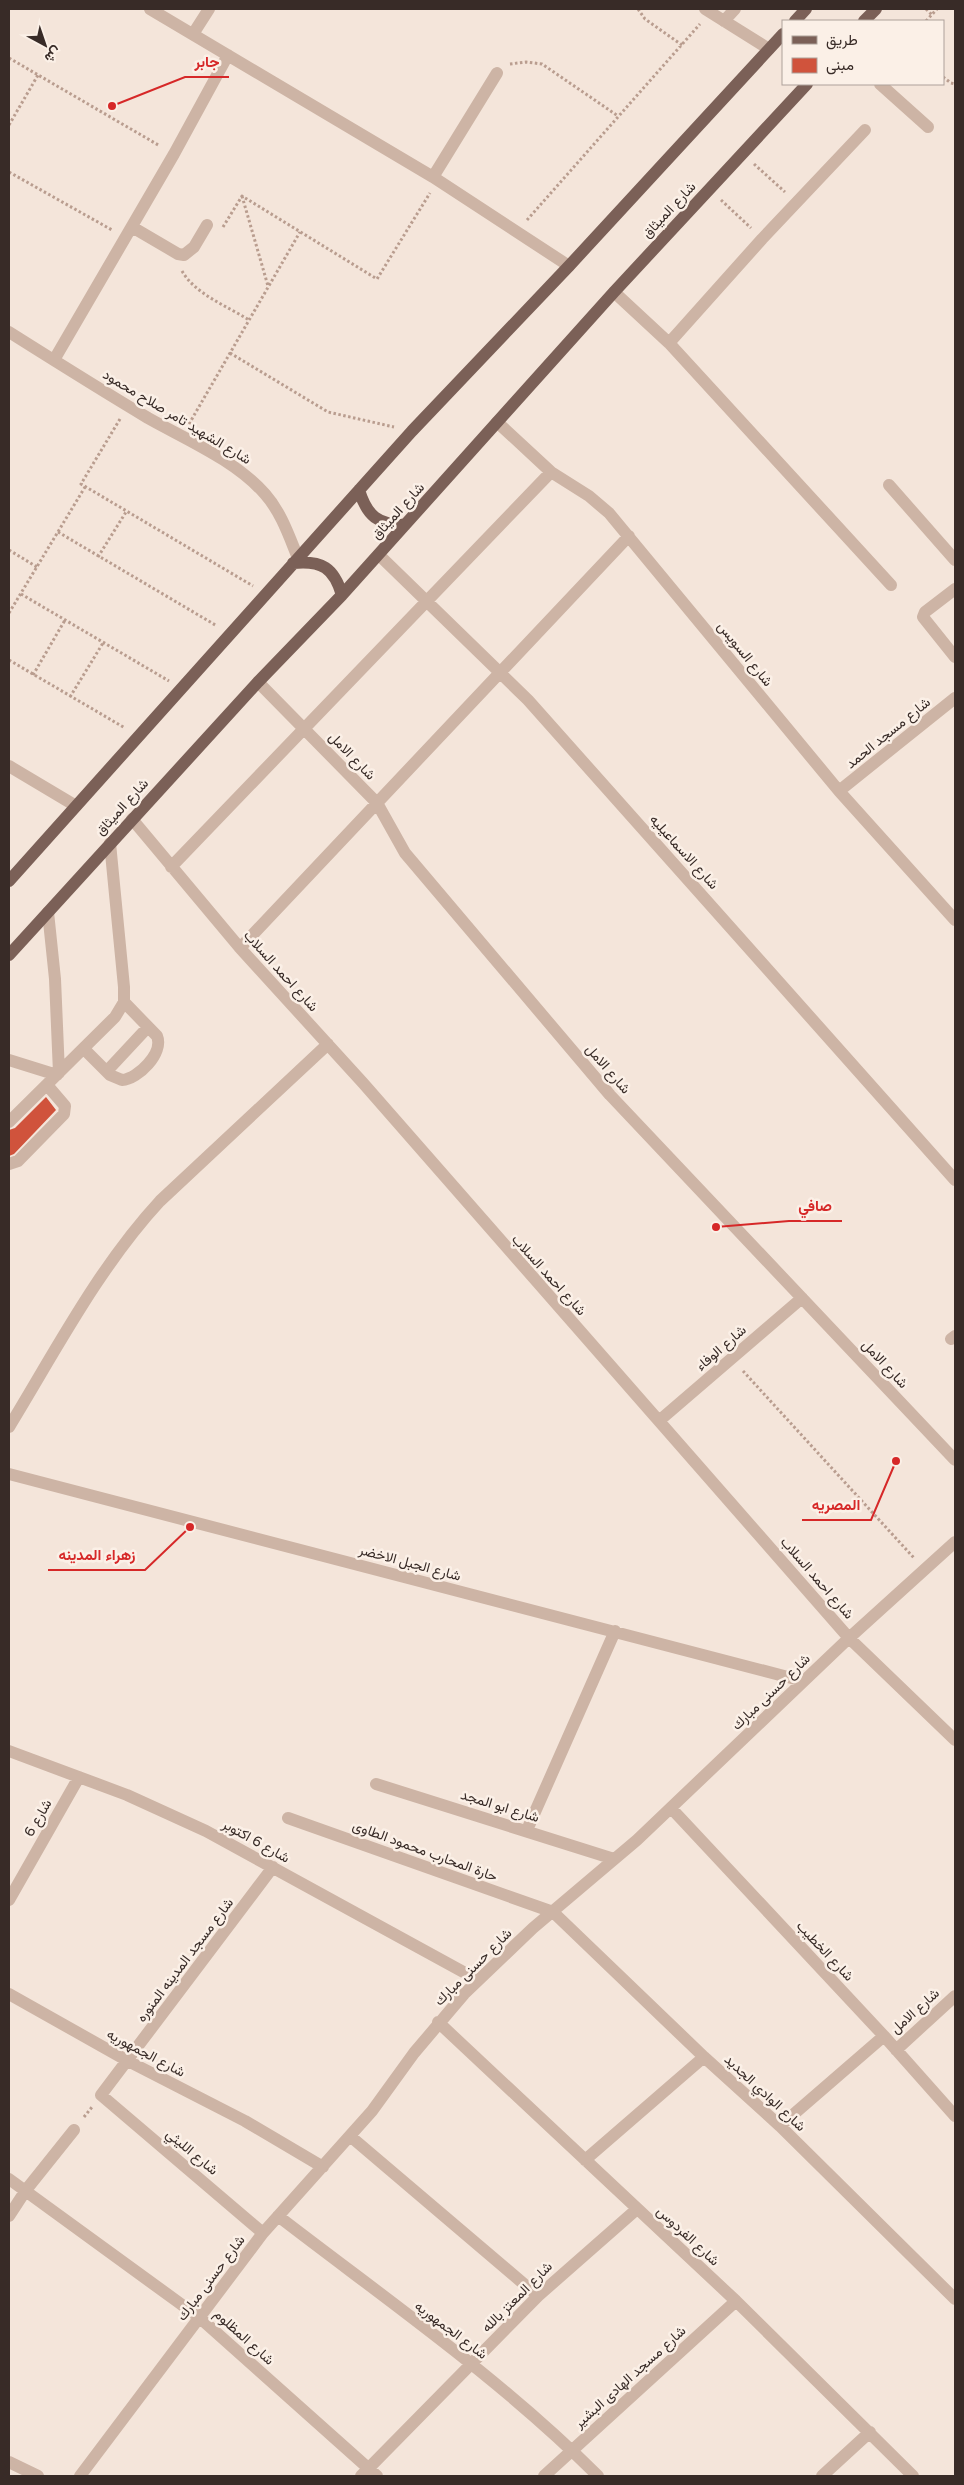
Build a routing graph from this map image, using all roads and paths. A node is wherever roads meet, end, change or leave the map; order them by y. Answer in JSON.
{"nodes":[{"id":1,"x":150,"y":9,"type":"edge"},
{"id":2,"x":209,"y":9,"type":"edge"},
{"id":3,"x":638,"y":9,"type":"edge"},
{"id":4,"x":735,"y":9,"type":"edge"},
{"id":5,"x":806,"y":9,"type":"edge"},
{"id":6,"x":876,"y":9,"type":"edge"},
{"id":7,"x":926,"y":9,"type":"edge"},
{"id":8,"x":938,"y":9,"type":"edge"},
{"id":9,"x":708,"y":10,"type":"edge"},
{"id":10,"x":932,"y":15,"type":"junction"},
{"id":11,"x":796,"y":20,"type":"edge"},
{"id":12,"x":865,"y":20,"type":"edge"},
{"id":13,"x":927,"y":20,"type":"edge"},
{"id":14,"x":724,"y":21,"type":"junction"},
{"id":15,"x":193,"y":34,"type":"junction"},
{"id":16,"x":782,"y":35,"type":"edge"},
{"id":17,"x":682,"y":45,"type":"junction"},
{"id":18,"x":769,"y":49,"type":"junction"},
{"id":19,"x":228,"y":55,"type":"junction"},
{"id":20,"x":9,"y":58,"type":"edge"},
{"id":21,"x":497,"y":73,"type":"joint"},
{"id":22,"x":38,"y":75,"type":"junction"},
{"id":23,"x":944,"y":77,"type":"edge"},
{"id":24,"x":955,"y":84,"type":"edge"},
{"id":25,"x":806,"y":85,"type":"edge"},
{"id":26,"x":881,"y":85,"type":"edge"},
{"id":27,"x":618,"y":116,"type":"junction"},
{"id":28,"x":9,"y":125,"type":"edge"},
{"id":29,"x":928,"y":128,"type":"dead end"},
{"id":30,"x":865,"y":130,"type":"dead end"},
{"id":31,"x":743,"y":153,"type":"junction"},
{"id":32,"x":174,"y":154,"type":"junction"},
{"id":33,"x":9,"y":172,"type":"edge"},
{"id":34,"x":435,"y":179,"type":"junction"},
{"id":35,"x":709,"y":189,"type":"junction"},
{"id":36,"x":242,"y":196,"type":"junction"},
{"id":37,"x":796,"y":203,"type":"junction"},
{"id":38,"x":207,"y":225,"type":"dead end"},
{"id":39,"x":219,"y":231,"type":"dead end"},
{"id":40,"x":300,"y":232,"type":"junction"},
{"id":41,"x":517,"y":232,"type":"junction"},
{"id":42,"x":129,"y":233,"type":"junction"},
{"id":43,"x":762,"y":239,"type":"junction"},
{"id":44,"x":178,"y":254,"type":"junction"},
{"id":45,"x":569,"y":266,"type":"junction"},
{"id":46,"x":268,"y":286,"type":"junction"},
{"id":47,"x":614,"y":292,"type":"junction"},
{"id":48,"x":249,"y":320,"type":"junction"},
{"id":49,"x":9,"y":332,"type":"edge"},
{"id":50,"x":669,"y":343,"type":"junction"},
{"id":51,"x":230,"y":353,"type":"junction"},
{"id":52,"x":54,"y":360,"type":"junction"},
{"id":53,"x":128,"y":406,"type":"junction"},
{"id":54,"x":497,"y":422,"type":"junction"},
{"id":55,"x":412,"y":432,"type":"junction"},
{"id":56,"x":181,"y":437,"type":"junction"},
{"id":57,"x":551,"y":472,"type":"junction"},
{"id":58,"x":889,"y":484,"type":"dead end"},
{"id":59,"x":85,"y":487,"type":"junction"},
{"id":60,"x":359,"y":490,"type":"junction"},
{"id":61,"x":126,"y":512,"type":"junction"},
{"id":62,"x":405,"y":525,"type":"junction"},
{"id":63,"x":58,"y":532,"type":"junction"},
{"id":64,"x":629,"y":536,"type":"junction"},
{"id":65,"x":9,"y":550,"type":"edge"},
{"id":66,"x":379,"y":555,"type":"junction"},
{"id":67,"x":98,"y":557,"type":"junction"},
{"id":68,"x":296,"y":560,"type":"junction"},
{"id":69,"x":955,"y":560,"type":"edge"},
{"id":70,"x":37,"y":568,"type":"junction"},
{"id":71,"x":892,"y":585,"type":"dead end"},
{"id":72,"x":955,"y":589,"type":"edge"},
{"id":73,"x":266,"y":593,"type":"junction"},
{"id":74,"x":21,"y":594,"type":"junction"},
{"id":75,"x":342,"y":595,"type":"junction"},
{"id":76,"x":427,"y":601,"type":"junction"},
{"id":77,"x":9,"y":613,"type":"edge"},
{"id":78,"x":65,"y":620,"type":"junction"},
{"id":79,"x":230,"y":634,"type":"junction"},
{"id":80,"x":102,"y":643,"type":"junction"},
{"id":81,"x":955,"y":657,"type":"edge"},
{"id":82,"x":9,"y":660,"type":"edge"},
{"id":83,"x":501,"y":671,"type":"junction"},
{"id":84,"x":33,"y":674,"type":"junction"},
{"id":85,"x":258,"y":682,"type":"junction"},
{"id":86,"x":181,"y":688,"type":"junction"},
{"id":87,"x":70,"y":697,"type":"junction"},
{"id":88,"x":955,"y":698,"type":"edge"},
{"id":89,"x":305,"y":728,"type":"junction"},
{"id":90,"x":139,"y":736,"type":"junction"},
{"id":91,"x":9,"y":766,"type":"edge"},
{"id":92,"x":839,"y":791,"type":"junction"},
{"id":93,"x":377,"y":802,"type":"junction"},
{"id":94,"x":76,"y":806,"type":"junction"},
{"id":95,"x":132,"y":819,"type":"junction"},
{"id":96,"x":110,"y":843,"type":"junction"},
{"id":97,"x":171,"y":867,"type":"junction"},
{"id":98,"x":9,"y":881,"type":"edge"},
{"id":99,"x":48,"y":912,"type":"junction"},
{"id":100,"x":955,"y":920,"type":"edge"},
{"id":101,"x":240,"y":948,"type":"junction"},
{"id":102,"x":9,"y":955,"type":"edge"},
{"id":103,"x":124,"y":1002,"type":"junction"},
{"id":104,"x":148,"y":1027,"type":"junction"},
{"id":105,"x":328,"y":1044,"type":"junction"},
{"id":106,"x":84,"y":1049,"type":"junction"},
{"id":107,"x":9,"y":1060,"type":"edge"},
{"id":108,"x":107,"y":1071,"type":"junction"},
{"id":109,"x":58,"y":1074,"type":"junction"},
{"id":110,"x":47,"y":1085,"type":"junction"},
{"id":111,"x":9,"y":1122,"type":"edge"},
{"id":112,"x":9,"y":1164,"type":"edge"},
{"id":113,"x":955,"y":1180,"type":"edge"},
{"id":114,"x":802,"y":1298,"type":"junction"},
{"id":115,"x":732,"y":1358,"type":"junction"},
{"id":116,"x":660,"y":1420,"type":"junction"},
{"id":117,"x":9,"y":1427,"type":"edge"},
{"id":118,"x":955,"y":1460,"type":"edge"},
{"id":119,"x":9,"y":1474,"type":"edge"},
{"id":120,"x":955,"y":1542,"type":"edge"},
{"id":121,"x":924,"y":1570,"type":"junction"},
{"id":122,"x":615,"y":1631,"type":"junction"},
{"id":123,"x":849,"y":1638,"type":"junction"},
{"id":124,"x":803,"y":1681,"type":"junction"},
{"id":125,"x":955,"y":1740,"type":"edge"},
{"id":126,"x":9,"y":1751,"type":"edge"},
{"id":127,"x":79,"y":1777,"type":"junction"},
{"id":128,"x":376,"y":1784,"type":"dead end"},
{"id":129,"x":671,"y":1808,"type":"junction"},
{"id":130,"x":288,"y":1818,"type":"dead end"},
{"id":131,"x":527,"y":1830,"type":"junction"},
{"id":132,"x":614,"y":1859,"type":"junction"},
{"id":133,"x":273,"y":1867,"type":"junction"},
{"id":134,"x":9,"y":1900,"type":"edge"},
{"id":135,"x":553,"y":1912,"type":"junction"},
{"id":136,"x":478,"y":1980,"type":"junction"},
{"id":137,"x":9,"y":1994,"type":"edge"},
{"id":138,"x":955,"y":1996,"type":"edge"},
{"id":139,"x":438,"y":2022,"type":"junction"},
{"id":140,"x":884,"y":2036,"type":"junction"},
{"id":141,"x":896,"y":2050,"type":"junction"},
{"id":142,"x":704,"y":2057,"type":"junction"},
{"id":143,"x":128,"y":2061,"type":"junction"},
{"id":144,"x":102,"y":2095,"type":"junction"},
{"id":145,"x":955,"y":2116,"type":"edge"},
{"id":146,"x":780,"y":2126,"type":"junction"},
{"id":147,"x":74,"y":2130,"type":"joint"},
{"id":148,"x":350,"y":2136,"type":"junction"},
{"id":149,"x":585,"y":2160,"type":"junction"},
{"id":150,"x":323,"y":2167,"type":"junction"},
{"id":151,"x":9,"y":2179,"type":"edge"},
{"id":152,"x":26,"y":2190,"type":"junction"},
{"id":153,"x":637,"y":2209,"type":"junction"},
{"id":154,"x":9,"y":2216,"type":"edge"},
{"id":155,"x":278,"y":2216,"type":"junction"},
{"id":156,"x":263,"y":2233,"type":"junction"},
{"id":157,"x":538,"y":2296,"type":"junction"},
{"id":158,"x":955,"y":2299,"type":"edge"},
{"id":159,"x":736,"y":2301,"type":"junction"},
{"id":160,"x":200,"y":2318,"type":"junction"},
{"id":161,"x":472,"y":2364,"type":"junction"},
{"id":162,"x":870,"y":2432,"type":"junction"},
{"id":163,"x":572,"y":2450,"type":"junction"},
{"id":164,"x":9,"y":2462,"type":"edge"},
{"id":165,"x":369,"y":2474,"type":"edge"},
{"id":166,"x":38,"y":2476,"type":"edge"},
{"id":167,"x":80,"y":2476,"type":"edge"},
{"id":168,"x":544,"y":2476,"type":"edge"},
{"id":169,"x":598,"y":2476,"type":"edge"},
{"id":170,"x":822,"y":2476,"type":"edge"},
{"id":171,"x":913,"y":2476,"type":"edge"}],
"edges":[{"from":1,"to":15,"type":"street"},
{"from":2,"to":15,"type":"street"},
{"from":3,"to":17,"type":"path"},
{"from":4,"to":14,"type":"street"},
{"from":5,"to":11,"type":"main road"},
{"from":6,"to":12,"type":"main road"},
{"from":7,"to":10,"type":"path"},
{"from":8,"to":10,"type":"path"},
{"from":9,"to":14,"type":"street"},
{"from":9,"to":17,"type":"path"},
{"from":10,"to":13,"type":"path"},
{"from":14,"to":18,"type":"street"},
{"from":15,"to":19,"type":"street"},
{"from":16,"to":18,"type":"main road"},
{"from":17,"to":27,"type":"path"},
{"from":18,"to":45,"type":"main road"},
{"from":19,"to":32,"type":"street"},
{"from":19,"to":34,"type":"street"},
{"from":20,"to":22,"type":"path"},
{"from":21,"to":27,"type":"path"},
{"from":21,"to":34,"type":"street"},
{"from":22,"to":28,"type":"path"},
{"from":22,"to":32,"type":"path"},
{"from":23,"to":24,"type":"path"},
{"from":25,"to":31,"type":"main road","name":"شارع الميثاق"},
{"from":26,"to":29,"type":"street"},
{"from":27,"to":41,"type":"path"},
{"from":30,"to":37,"type":"street"},
{"from":31,"to":35,"type":"main road","name":"شارع الميثاق"},
{"from":31,"to":37,"type":"path"},
{"from":32,"to":42,"type":"street"},
{"from":33,"to":42,"type":"path"},
{"from":34,"to":40,"type":"path"},
{"from":34,"to":41,"type":"street"},
{"from":35,"to":43,"type":"path"},
{"from":35,"to":47,"type":"main road","name":"شارع الميثاق"},
{"from":36,"to":39,"type":"path"},
{"from":36,"to":40,"type":"path"},
{"from":36,"to":46,"type":"path"},
{"from":37,"to":43,"type":"street"},
{"from":38,"to":44,"type":"street"},
{"from":40,"to":46,"type":"path"},
{"from":41,"to":45,"type":"street"},
{"from":42,"to":44,"type":"street"},
{"from":42,"to":52,"type":"street"},
{"from":43,"to":50,"type":"street"},
{"from":44,"to":48,"type":"path"},
{"from":45,"to":55,"type":"main road"},
{"from":46,"to":48,"type":"path"},
{"from":47,"to":50,"type":"street"},
{"from":47,"to":54,"type":"main road","name":"شارع الميثاق"},
{"from":48,"to":51,"type":"path"},
{"from":49,"to":52,"type":"street","name":"شارع الشهيد تامر صلاح محمود"},
{"from":50,"to":71,"type":"street"},
{"from":51,"to":55,"type":"path"},
{"from":51,"to":56,"type":"path"},
{"from":52,"to":53,"type":"street","name":"شارع الشهيد تامر صلاح محمود"},
{"from":53,"to":56,"type":"street","name":"شارع الشهيد تامر صلاح محمود"},
{"from":53,"to":59,"type":"path"},
{"from":54,"to":57,"type":"street","name":"شارع السويس"},
{"from":54,"to":62,"type":"main road","name":"شارع الميثاق"},
{"from":55,"to":60,"type":"main road"},
{"from":56,"to":68,"type":"street","name":"شارع الشهيد تامر صلاح محمود"},
{"from":57,"to":64,"type":"street","name":"شارع السويس"},
{"from":57,"to":76,"type":"street"},
{"from":58,"to":69,"type":"street"},
{"from":59,"to":61,"type":"path"},
{"from":59,"to":63,"type":"path"},
{"from":60,"to":62,"type":"main road"},
{"from":60,"to":68,"type":"main road"},
{"from":61,"to":67,"type":"path"},
{"from":61,"to":73,"type":"path"},
{"from":62,"to":66,"type":"main road","name":"شارع الميثاق"},
{"from":63,"to":67,"type":"path"},
{"from":63,"to":70,"type":"path"},
{"from":64,"to":83,"type":"street"},
{"from":64,"to":92,"type":"street","name":"شارع السويس"},
{"from":65,"to":70,"type":"path"},
{"from":66,"to":75,"type":"main road","name":"شارع الميثاق"},
{"from":66,"to":76,"type":"street","name":"شارع الاسماعيليه"},
{"from":67,"to":79,"type":"path"},
{"from":68,"to":73,"type":"main road"},
{"from":68,"to":75,"type":"main road"},
{"from":70,"to":74,"type":"path"},
{"from":72,"to":81,"type":"street"},
{"from":73,"to":79,"type":"main road"},
{"from":74,"to":77,"type":"path"},
{"from":74,"to":78,"type":"path"},
{"from":75,"to":85,"type":"main road","name":"شارع الميثاق"},
{"from":76,"to":83,"type":"street","name":"شارع الاسماعيليه"},
{"from":76,"to":89,"type":"street"},
{"from":78,"to":80,"type":"path"},
{"from":78,"to":84,"type":"path"},
{"from":79,"to":86,"type":"main road"},
{"from":80,"to":86,"type":"path"},
{"from":80,"to":87,"type":"path"},
{"from":82,"to":84,"type":"path"},
{"from":83,"to":93,"type":"street"},
{"from":83,"to":113,"type":"street","name":"شارع الاسماعيليه"},
{"from":84,"to":87,"type":"path"},
{"from":85,"to":89,"type":"street","name":"شارع الامل"},
{"from":85,"to":95,"type":"main road","name":"شارع الميثاق"},
{"from":86,"to":90,"type":"main road"},
{"from":87,"to":90,"type":"path"},
{"from":88,"to":92,"type":"street","name":"شارع مسجد الحمد"},
{"from":89,"to":93,"type":"street","name":"شارع الامل"},
{"from":89,"to":97,"type":"street"},
{"from":90,"to":94,"type":"main road"},
{"from":91,"to":94,"type":"street"},
{"from":92,"to":100,"type":"street","name":"شارع السويس"},
{"from":93,"to":101,"type":"street"},
{"from":93,"to":114,"type":"street","name":"شارع الامل"},
{"from":94,"to":98,"type":"main road"},
{"from":95,"to":96,"type":"main road","name":"شارع الميثاق"},
{"from":95,"to":97,"type":"street","name":"شارع احمد السلاب"},
{"from":96,"to":99,"type":"main road","name":"شارع الميثاق"},
{"from":96,"to":103,"type":"street"},
{"from":97,"to":101,"type":"street","name":"شارع احمد السلاب"},
{"from":99,"to":102,"type":"main road","name":"شارع الميثاق"},
{"from":99,"to":109,"type":"street"},
{"from":101,"to":105,"type":"street","name":"شارع احمد السلاب"},
{"from":103,"to":104,"type":"street"},
{"from":103,"to":106,"type":"street"},
{"from":104,"to":108,"type":"street"},
{"from":104,"to":108,"type":"street"},
{"from":105,"to":116,"type":"street","name":"شارع احمد السلاب"},
{"from":105,"to":117,"type":"street"},
{"from":106,"to":108,"type":"street"},
{"from":106,"to":109,"type":"street"},
{"from":107,"to":109,"type":"street"},
{"from":109,"to":110,"type":"street"},
{"from":110,"to":111,"type":"street"},
{"from":110,"to":112,"type":"street"},
{"from":114,"to":115,"type":"street","name":"شارع الوفاء"},
{"from":114,"to":118,"type":"street","name":"شارع الامل"},
{"from":115,"to":116,"type":"street","name":"شارع الوفاء"},
{"from":115,"to":121,"type":"path"},
{"from":116,"to":123,"type":"street","name":"شارع احمد السلاب"},
{"from":119,"to":122,"type":"street","name":"شارع الجبل الاخضر"},
{"from":120,"to":121,"type":"street","name":"شارع حسنى مبارك"},
{"from":121,"to":123,"type":"street","name":"شارع حسنى مبارك"},
{"from":122,"to":124,"type":"street","name":"شارع الجبل الاخضر"},
{"from":122,"to":131,"type":"street"},
{"from":123,"to":124,"type":"street","name":"شارع حسنى مبارك"},
{"from":123,"to":125,"type":"street","name":"شارع احمد السلاب"},
{"from":124,"to":129,"type":"street","name":"شارع حسنى مبارك"},
{"from":126,"to":127,"type":"street","name":"شارع 6 اكتوبر"},
{"from":127,"to":133,"type":"street","name":"شارع 6 اكتوبر"},
{"from":127,"to":134,"type":"street","name":"شارع 6"},
{"from":128,"to":131,"type":"street","name":"شارع ابو المجد"},
{"from":129,"to":132,"type":"street","name":"شارع حسنى مبارك"},
{"from":129,"to":140,"type":"street","name":"شارع الخطيب"},
{"from":130,"to":135,"type":"street","name":"حارة المحارب محمود الطاوى"},
{"from":131,"to":132,"type":"street","name":"شارع ابو المجد"},
{"from":132,"to":135,"type":"street","name":"شارع حسنى مبارك"},
{"from":133,"to":136,"type":"street","name":"شارع 6 اكتوبر"},
{"from":133,"to":143,"type":"street","name":"شارع مسجد المدينه المنوره"},
{"from":135,"to":136,"type":"street","name":"شارع حسنى مبارك"},
{"from":135,"to":142,"type":"street","name":"شارع الوادي الجديد"},
{"from":136,"to":139,"type":"street","name":"شارع حسنى مبارك"},
{"from":137,"to":143,"type":"street","name":"شارع الجمهوريه"},
{"from":138,"to":141,"type":"street","name":"شارع الامل"},
{"from":139,"to":148,"type":"street","name":"شارع حسنى مبارك"},
{"from":139,"to":149,"type":"street","name":"شارع الفردوس"},
{"from":140,"to":141,"type":"street","name":"شارع الخطيب"},
{"from":140,"to":146,"type":"street"},
{"from":141,"to":145,"type":"street","name":"شارع الخطيب"},
{"from":142,"to":146,"type":"street","name":"شارع الوادي الجديد"},
{"from":142,"to":149,"type":"street"},
{"from":143,"to":144,"type":"street","name":"شارع مسجد المدينه المنوره"},
{"from":143,"to":150,"type":"street","name":"شارع الجمهوريه"},
{"from":144,"to":147,"type":"path"},
{"from":144,"to":156,"type":"street","name":"شارع الليثي"},
{"from":146,"to":158,"type":"street","name":"شارع الوادي الجديد"},
{"from":147,"to":152,"type":"street"},
{"from":148,"to":150,"type":"street","name":"شارع حسنى مبارك"},
{"from":148,"to":157,"type":"street"},
{"from":149,"to":153,"type":"street","name":"شارع الفردوس"},
{"from":150,"to":155,"type":"street","name":"شارع حسنى مبارك"},
{"from":151,"to":152,"type":"street","name":"شارع المظلوم"},
{"from":152,"to":154,"type":"street"},
{"from":152,"to":160,"type":"street","name":"شارع المظلوم"},
{"from":153,"to":157,"type":"street","name":"شارع المعتز بالله"},
{"from":153,"to":159,"type":"street","name":"شارع الفردوس"},
{"from":155,"to":156,"type":"street","name":"شارع حسنى مبارك"},
{"from":155,"to":161,"type":"street","name":"شارع الجمهوريه"},
{"from":156,"to":160,"type":"street","name":"شارع حسنى مبارك"},
{"from":157,"to":161,"type":"street","name":"شارع المعتز بالله"},
{"from":159,"to":162,"type":"street","name":"شارع الفردوس"},
{"from":159,"to":163,"type":"street","name":"شارع مسجد الهادى البشير"},
{"from":160,"to":165,"type":"street","name":"شارع المظلوم"},
{"from":160,"to":167,"type":"street","name":"شارع حسنى مبارك"},
{"from":161,"to":163,"type":"street","name":"شارع الجمهوريه"},
{"from":161,"to":165,"type":"street","name":"شارع المعتز بالله"},
{"from":162,"to":170,"type":"street"},
{"from":162,"to":171,"type":"street","name":"شارع الفردوس"},
{"from":163,"to":168,"type":"street","name":"شارع مسجد الهادى البشير"},
{"from":163,"to":169,"type":"street","name":"شارع الجمهوريه"},
{"from":164,"to":166,"type":"street"}]}
